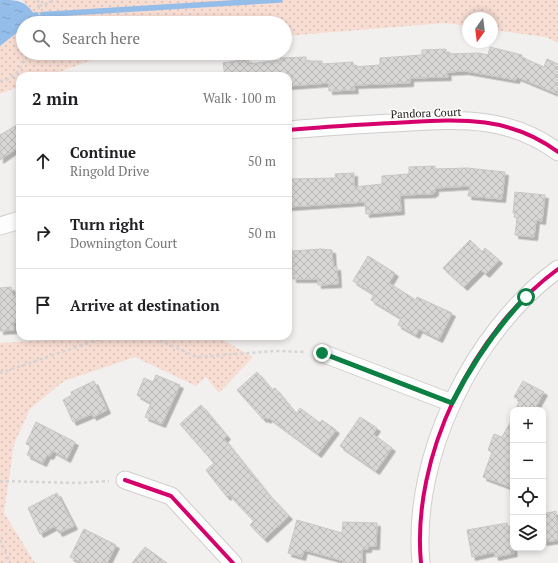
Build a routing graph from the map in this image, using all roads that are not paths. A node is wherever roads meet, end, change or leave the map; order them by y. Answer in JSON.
{"nodes":[{"id":1,"x":292,"y":130,"type":"edge"},
{"id":2,"x":558,"y":152,"type":"edge"},
{"id":3,"x":16,"y":221,"type":"edge"},
{"id":4,"x":0,"y":226,"type":"edge"},
{"id":5,"x":558,"y":269,"type":"edge"},
{"id":6,"x":322,"y":353,"type":"road end"},
{"id":7,"x":452,"y":403,"type":"junction"},
{"id":8,"x":126,"y":480,"type":"road end"},
{"id":9,"x":233,"y":563,"type":"edge"},
{"id":10,"x":421,"y":563,"type":"edge"}],
"edges":[{"from":1,"to":2,"type":"street","name":"Pandora Court"},
{"from":3,"to":4,"type":"street"},
{"from":5,"to":7,"type":"street"},
{"from":6,"to":7,"type":"street"},
{"from":7,"to":10,"type":"street"},
{"from":8,"to":9,"type":"street"}]}
